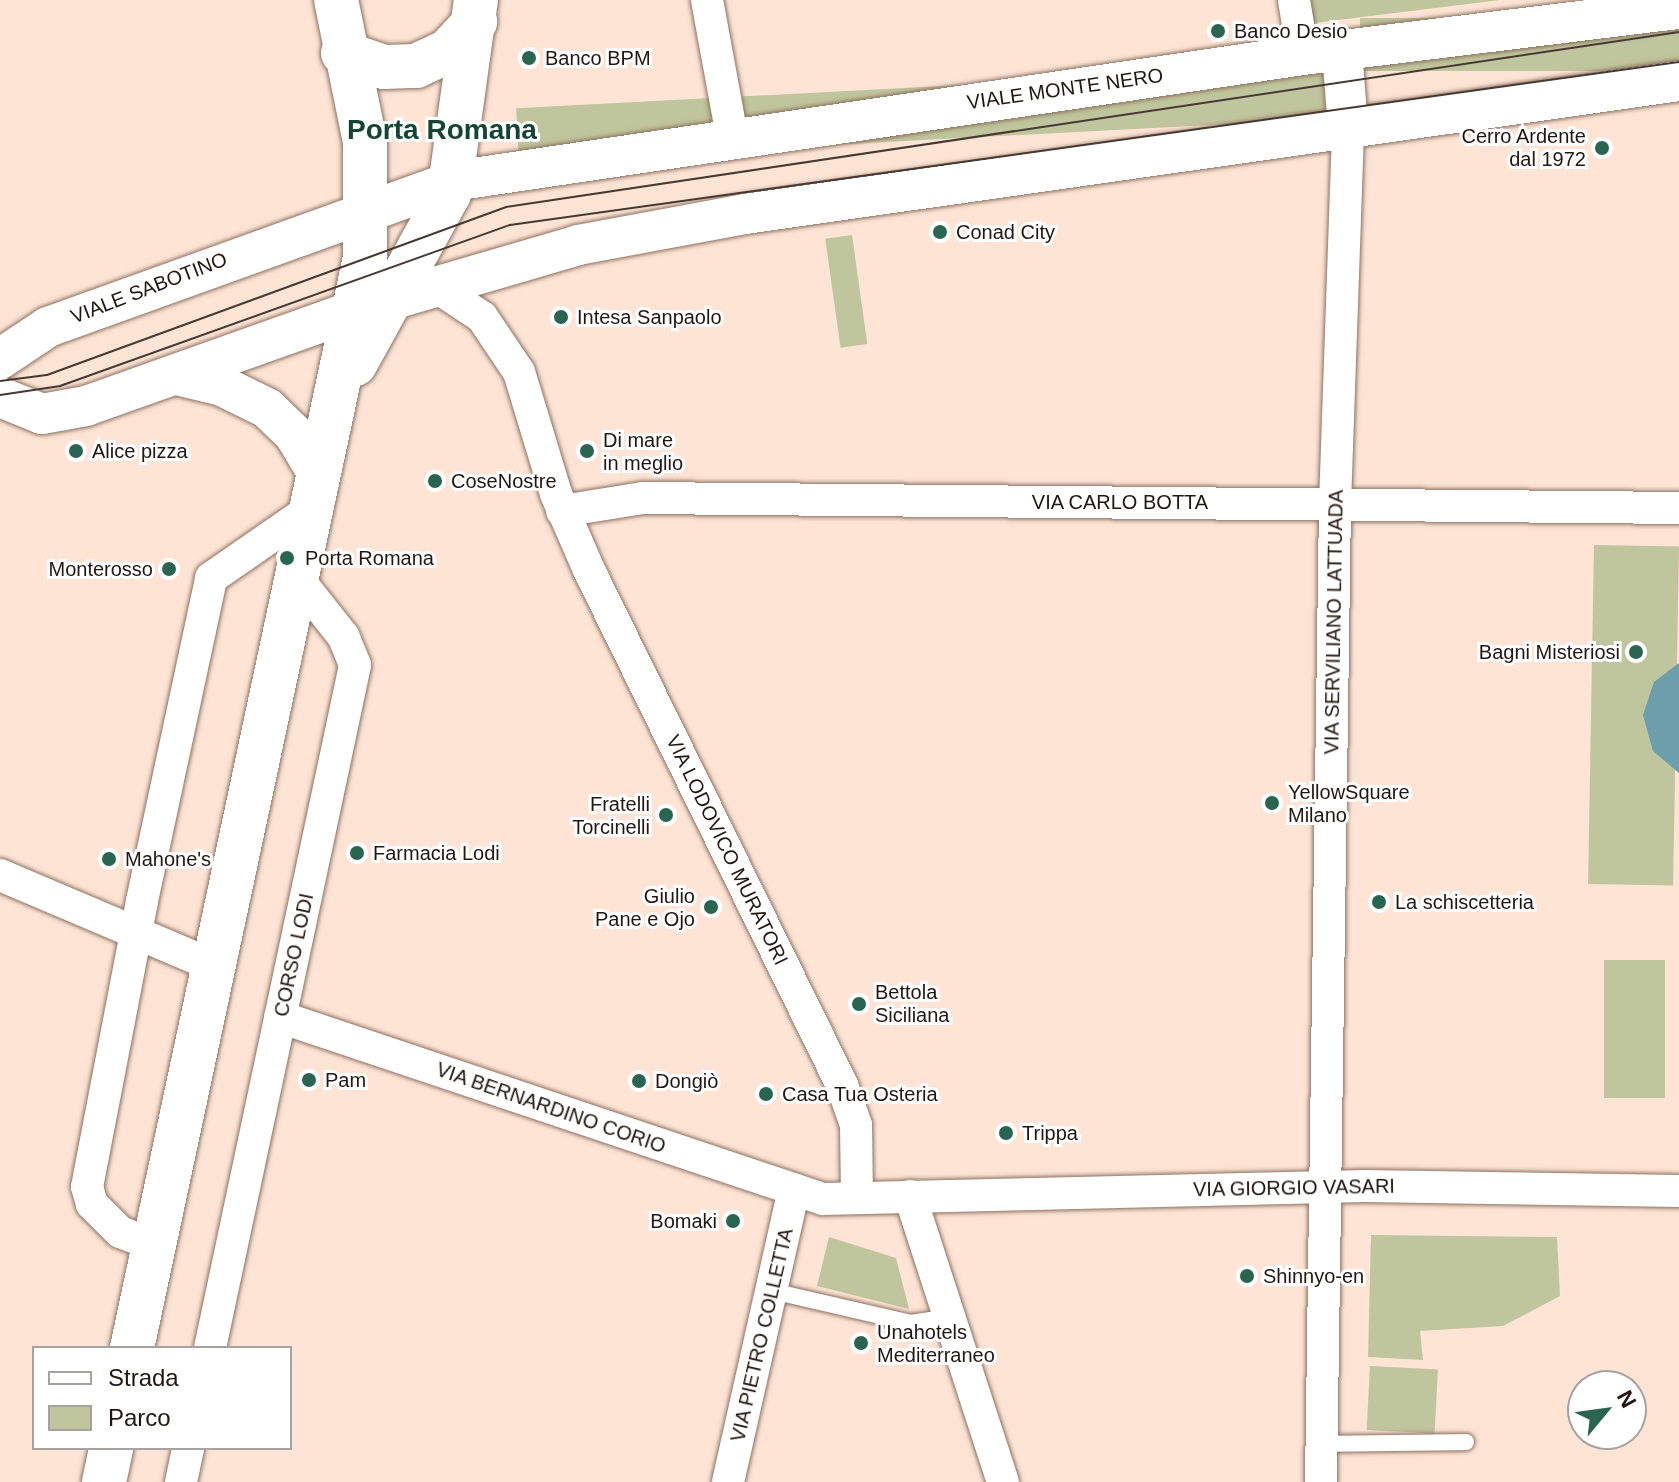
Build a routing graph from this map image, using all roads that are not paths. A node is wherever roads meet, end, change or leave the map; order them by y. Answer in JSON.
{"nodes":[{"id":1,"x":336,"y":0,"type":"edge"},
{"id":2,"x":707,"y":0,"type":"edge"},
{"id":3,"x":1294,"y":0,"type":"edge"},
{"id":4,"x":1661,"y":8,"type":"edge"},
{"id":5,"x":475,"y":11,"type":"edge"},
{"id":6,"x":1342,"y":51,"type":"junction"},
{"id":7,"x":343,"y":53,"type":"junction"},
{"id":8,"x":1303,"y":55,"type":"junction"},
{"id":9,"x":1679,"y":81,"type":"edge"},
{"id":10,"x":1348,"y":128,"type":"junction"},
{"id":11,"x":732,"y":136,"type":"junction"},
{"id":12,"x":453,"y":181,"type":"junction"},
{"id":13,"x":370,"y":206,"type":"junction"},
{"id":14,"x":435,"y":286,"type":"junction"},
{"id":15,"x":373,"y":305,"type":"junction"},
{"id":16,"x":0,"y":359,"type":"edge"},
{"id":17,"x":177,"y":375,"type":"junction"},
{"id":18,"x":0,"y":397,"type":"edge"},
{"id":19,"x":314,"y":489,"type":"junction"},
{"id":20,"x":1335,"y":504,"type":"junction"},
{"id":21,"x":1679,"y":508,"type":"edge"},
{"id":22,"x":562,"y":511,"type":"junction"},
{"id":23,"x":297,"y":578,"type":"junction"},
{"id":24,"x":0,"y":875,"type":"edge"},
{"id":25,"x":135,"y":934,"type":"junction"},
{"id":26,"x":214,"y":966,"type":"junction"},
{"id":27,"x":280,"y":1017,"type":"junction"},
{"id":28,"x":1325,"y":1187,"type":"junction"},
{"id":29,"x":1679,"y":1191,"type":"edge"},
{"id":30,"x":808,"y":1194,"type":"junction"},
{"id":31,"x":910,"y":1196,"type":"junction"},
{"id":32,"x":857,"y":1198,"type":"junction"},
{"id":33,"x":154,"y":1245,"type":"junction"},
{"id":34,"x":772,"y":1291,"type":"junction"},
{"id":35,"x":950,"y":1317,"type":"junction"},
{"id":36,"x":132,"y":1346,"type":"edge"},
{"id":37,"x":210,"y":1346,"type":"edge"},
{"id":38,"x":1466,"y":1442,"type":"dead end"},
{"id":39,"x":1322,"y":1444,"type":"junction"},
{"id":40,"x":111,"y":1450,"type":"edge"},
{"id":41,"x":188,"y":1450,"type":"edge"},
{"id":42,"x":104,"y":1482,"type":"edge"},
{"id":43,"x":181,"y":1482,"type":"edge"},
{"id":44,"x":728,"y":1482,"type":"edge"},
{"id":45,"x":1003,"y":1482,"type":"edge"},
{"id":46,"x":1321,"y":1482,"type":"edge"}],
"edges":[{"from":1,"to":7,"type":"main road"},
{"from":2,"to":11,"type":"street"},
{"from":3,"to":8,"type":"street"},
{"from":4,"to":6,"type":"street","name":"VIALE MONTE NERO"},
{"from":5,"to":7,"type":"main road"},
{"from":5,"to":12,"type":"main road"},
{"from":6,"to":8,"type":"street","name":"VIALE MONTE NERO"},
{"from":6,"to":10,"type":"street","name":"VIA SERVILIANO LATTUADA"},
{"from":7,"to":13,"type":"main road"},
{"from":8,"to":11,"type":"street","name":"VIALE MONTE NERO"},
{"from":9,"to":10,"type":"street"},
{"from":10,"to":14,"type":"street"},
{"from":10,"to":20,"type":"street","name":"VIA SERVILIANO LATTUADA"},
{"from":11,"to":12,"type":"street","name":"VIALE MONTE NERO"},
{"from":12,"to":13,"type":"street","name":"VIALE MONTE NERO"},
{"from":12,"to":15,"type":"main road"},
{"from":13,"to":15,"type":"main road"},
{"from":13,"to":16,"type":"street","name":"VIALE SABOTINO"},
{"from":14,"to":15,"type":"street"},
{"from":14,"to":22,"type":"street","name":"VIA LODOVICO MURATORI"},
{"from":15,"to":17,"type":"street"},
{"from":15,"to":19,"type":"main road"},
{"from":17,"to":18,"type":"street"},
{"from":17,"to":19,"type":"street"},
{"from":19,"to":23,"type":"main road"},
{"from":19,"to":25,"type":"street"},
{"from":20,"to":21,"type":"street","name":"VIA CARLO BOTTA"},
{"from":20,"to":22,"type":"street","name":"VIA CARLO BOTTA"},
{"from":20,"to":28,"type":"street","name":"VIA SERVILIANO LATTUADA"},
{"from":22,"to":32,"type":"street","name":"VIA LODOVICO MURATORI"},
{"from":23,"to":26,"type":"main road"},
{"from":23,"to":27,"type":"street","name":"CORSO LODI"},
{"from":24,"to":25,"type":"street"},
{"from":25,"to":26,"type":"street"},
{"from":25,"to":33,"type":"street"},
{"from":26,"to":33,"type":"main road"},
{"from":27,"to":30,"type":"street","name":"VIA BERNARDINO CORIO"},
{"from":27,"to":37,"type":"street","name":"CORSO LODI"},
{"from":28,"to":29,"type":"street","name":"VIA GIORGIO VASARI"},
{"from":28,"to":31,"type":"street","name":"VIA GIORGIO VASARI"},
{"from":28,"to":39,"type":"street","name":"VIA SERVILIANO LATTUADA"},
{"from":30,"to":32,"type":"street"},
{"from":30,"to":34,"type":"street","name":"VIA PIETRO COLLETTA"},
{"from":31,"to":32,"type":"street"},
{"from":31,"to":35,"type":"street"},
{"from":33,"to":36,"type":"main road"},
{"from":34,"to":35,"type":"lane"},
{"from":34,"to":44,"type":"street","name":"VIA PIETRO COLLETTA"},
{"from":35,"to":45,"type":"street"},
{"from":38,"to":39,"type":"lane"},
{"from":39,"to":46,"type":"street","name":"VIA SERVILIANO LATTUADA"},
{"from":40,"to":42,"type":"main road"},
{"from":41,"to":43,"type":"street"}]}
